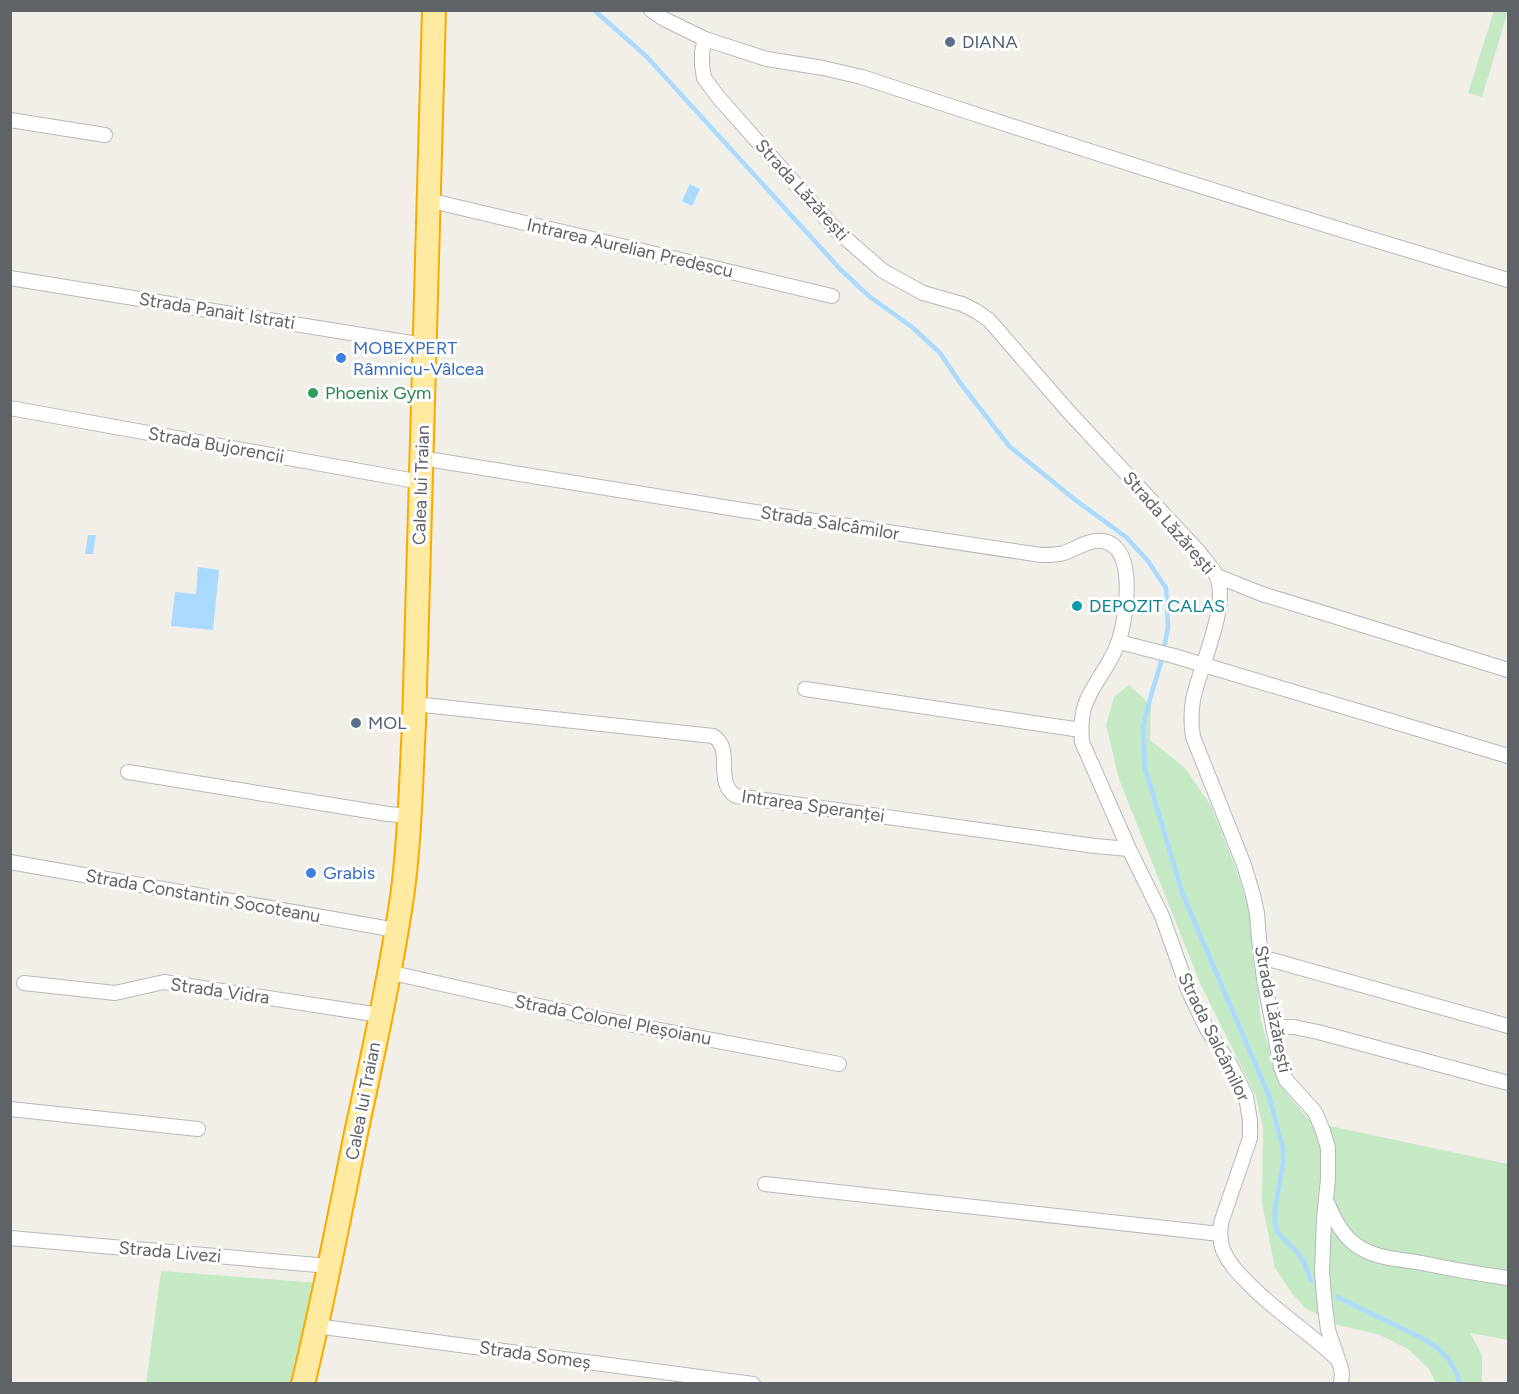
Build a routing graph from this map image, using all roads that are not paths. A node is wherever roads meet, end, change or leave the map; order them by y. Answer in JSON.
{"nodes":[{"id":1,"x":434,"y":10,"type":"edge"},
{"id":2,"x":651,"y":10,"type":"edge"},
{"id":3,"x":705,"y":39,"type":"junction"},
{"id":4,"x":10,"y":120,"type":"edge"},
{"id":5,"x":105,"y":135,"type":"dead end"},
{"id":6,"x":428,"y":200,"type":"junction"},
{"id":7,"x":10,"y":278,"type":"edge"},
{"id":8,"x":1509,"y":280,"type":"edge"},
{"id":9,"x":832,"y":296,"type":"dead end"},
{"id":10,"x":424,"y":345,"type":"junction"},
{"id":11,"x":10,"y":408,"type":"edge"},
{"id":12,"x":422,"y":458,"type":"junction"},
{"id":13,"x":421,"y":482,"type":"junction"},
{"id":14,"x":1217,"y":576,"type":"junction"},
{"id":15,"x":1119,"y":642,"type":"junction"},
{"id":16,"x":1202,"y":665,"type":"junction"},
{"id":17,"x":1509,"y":670,"type":"edge"},
{"id":18,"x":806,"y":689,"type":"dead end"},
{"id":19,"x":414,"y":704,"type":"junction"},
{"id":20,"x":1081,"y":730,"type":"junction"},
{"id":21,"x":1509,"y":756,"type":"edge"},
{"id":22,"x":128,"y":772,"type":"dead end"},
{"id":23,"x":410,"y":816,"type":"junction"},
{"id":24,"x":1129,"y":849,"type":"junction"},
{"id":25,"x":10,"y":862,"type":"edge"},
{"id":26,"x":396,"y":930,"type":"junction"},
{"id":27,"x":1261,"y":957,"type":"junction"},
{"id":28,"x":388,"y":972,"type":"junction"},
{"id":29,"x":24,"y":983,"type":"dead end"},
{"id":30,"x":380,"y":1015,"type":"junction"},
{"id":31,"x":1509,"y":1026,"type":"edge"},
{"id":32,"x":1273,"y":1027,"type":"junction"},
{"id":33,"x":839,"y":1064,"type":"dead end"},
{"id":34,"x":1508,"y":1083,"type":"edge"},
{"id":35,"x":10,"y":1109,"type":"edge"},
{"id":36,"x":198,"y":1129,"type":"dead end"},
{"id":37,"x":765,"y":1184,"type":"dead end"},
{"id":38,"x":1326,"y":1200,"type":"junction"},
{"id":39,"x":1220,"y":1234,"type":"junction"},
{"id":40,"x":10,"y":1238,"type":"edge"},
{"id":41,"x":329,"y":1266,"type":"junction"},
{"id":42,"x":1509,"y":1278,"type":"edge"},
{"id":43,"x":316,"y":1326,"type":"junction"},
{"id":44,"x":1337,"y":1359,"type":"junction"},
{"id":45,"x":303,"y":1383,"type":"edge"},
{"id":46,"x":753,"y":1383,"type":"edge"},
{"id":47,"x":1341,"y":1383,"type":"edge"}],
"edges":[{"from":1,"to":6,"type":"highway","name":"Calea lui Traian"},
{"from":2,"to":3,"type":"street"},
{"from":3,"to":8,"type":"street"},
{"from":3,"to":14,"type":"street","name":"Strada Lăzărești"},
{"from":4,"to":5,"type":"street"},
{"from":6,"to":9,"type":"street","name":"Intrarea Aurelian Predescu"},
{"from":6,"to":10,"type":"highway","name":"Calea lui Traian"},
{"from":7,"to":10,"type":"street","name":"Strada Panait Istrati"},
{"from":10,"to":12,"type":"highway","name":"Calea lui Traian"},
{"from":11,"to":13,"type":"street","name":"Strada Bujorencii"},
{"from":12,"to":13,"type":"highway","name":"Calea lui Traian"},
{"from":12,"to":15,"type":"street","name":"Strada Salcâmilor"},
{"from":13,"to":19,"type":"highway","name":"Calea lui Traian"},
{"from":14,"to":16,"type":"street","name":"Strada Lăzărești"},
{"from":14,"to":17,"type":"street"},
{"from":15,"to":16,"type":"street"},
{"from":15,"to":20,"type":"street"},
{"from":16,"to":21,"type":"street"},
{"from":16,"to":27,"type":"street","name":"Strada Lăzărești"},
{"from":18,"to":20,"type":"street"},
{"from":19,"to":23,"type":"highway","name":"Calea lui Traian"},
{"from":19,"to":24,"type":"street","name":"Intrarea Speranței"},
{"from":20,"to":24,"type":"street"},
{"from":22,"to":23,"type":"street"},
{"from":23,"to":26,"type":"highway","name":"Calea lui Traian"},
{"from":24,"to":39,"type":"street","name":"Strada Salcâmilor"},
{"from":25,"to":26,"type":"street","name":"Strada Constantin Socoteanu"},
{"from":26,"to":28,"type":"highway","name":"Calea lui Traian"},
{"from":27,"to":31,"type":"street"},
{"from":27,"to":32,"type":"street","name":"Strada Lăzărești"},
{"from":28,"to":30,"type":"highway","name":"Calea lui Traian"},
{"from":28,"to":33,"type":"street","name":"Strada Colonel Pleșoianu"},
{"from":29,"to":30,"type":"street","name":"Strada Vidra"},
{"from":30,"to":41,"type":"highway","name":"Calea lui Traian"},
{"from":32,"to":34,"type":"street"},
{"from":32,"to":38,"type":"street","name":"Strada Lăzărești"},
{"from":35,"to":36,"type":"street"},
{"from":37,"to":39,"type":"street"},
{"from":38,"to":42,"type":"street","name":"Strada Lăzărești"},
{"from":38,"to":44,"type":"street","name":"Strada Lăzărești"},
{"from":39,"to":44,"type":"street"},
{"from":40,"to":41,"type":"street","name":"Strada Livezi"},
{"from":41,"to":43,"type":"highway","name":"Calea lui Traian"},
{"from":43,"to":45,"type":"highway","name":"Calea lui Traian"},
{"from":43,"to":46,"type":"street","name":"Strada Someș"},
{"from":44,"to":47,"type":"street","name":"Strada Lăzărești"}]}
